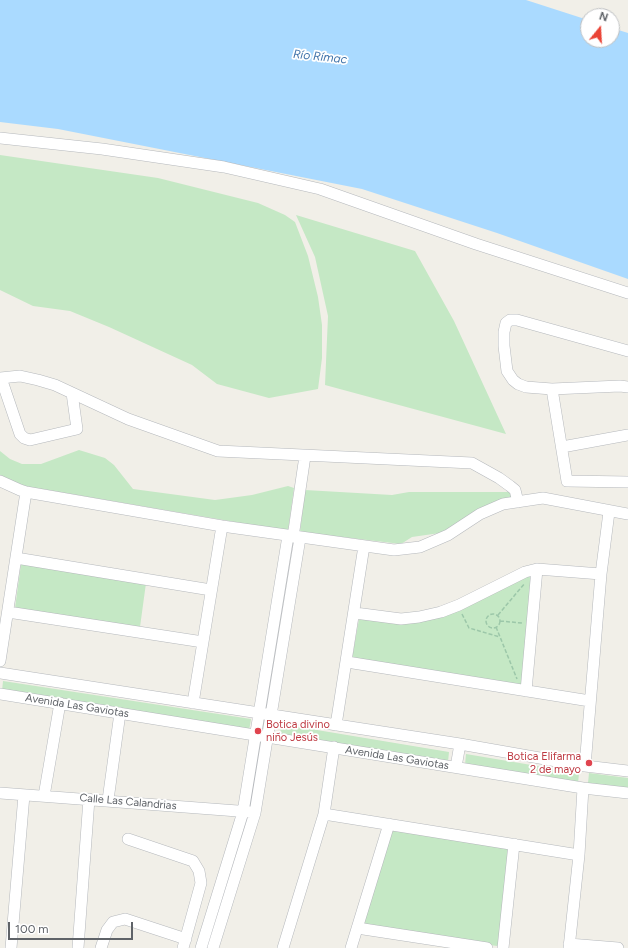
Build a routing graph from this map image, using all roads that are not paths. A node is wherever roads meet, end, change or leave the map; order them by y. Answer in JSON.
{"nodes":[{"id":1,"x":0,"y":138,"type":"edge"},
{"id":2,"x":628,"y":293,"type":"edge"},
{"id":3,"x":628,"y":351,"type":"edge"},
{"id":4,"x":0,"y":378,"type":"edge"},
{"id":5,"x":628,"y":387,"type":"edge"},
{"id":6,"x":552,"y":389,"type":"junction"},
{"id":7,"x":72,"y":393,"type":"junction"},
{"id":8,"x":628,"y":435,"type":"edge"},
{"id":9,"x":562,"y":447,"type":"junction"},
{"id":10,"x":305,"y":456,"type":"junction"},
{"id":11,"x":0,"y":481,"type":"edge"},
{"id":12,"x":628,"y":482,"type":"edge"},
{"id":13,"x":26,"y":492,"type":"junction"},
{"id":14,"x":518,"y":502,"type":"junction"},
{"id":15,"x":608,"y":512,"type":"junction"},
{"id":16,"x":628,"y":514,"type":"edge"},
{"id":17,"x":222,"y":526,"type":"junction"},
{"id":18,"x":294,"y":537,"type":"junction"},
{"id":19,"x":364,"y":546,"type":"junction"},
{"id":20,"x":16,"y":558,"type":"junction"},
{"id":21,"x":537,"y":569,"type":"junction"},
{"id":22,"x":600,"y":574,"type":"junction"},
{"id":23,"x":211,"y":590,"type":"junction"},
{"id":24,"x":8,"y":612,"type":"junction"},
{"id":25,"x":355,"y":613,"type":"junction"},
{"id":26,"x":203,"y":642,"type":"junction"},
{"id":27,"x":0,"y":661,"type":"edge"},
{"id":28,"x":347,"y":662,"type":"junction"},
{"id":29,"x":0,"y":673,"type":"edge"},
{"id":30,"x":523,"y":688,"type":"junction"},
{"id":31,"x":0,"y":694,"type":"edge"},
{"id":32,"x":590,"y":701,"type":"junction"},
{"id":33,"x":60,"y":703,"type":"junction"},
{"id":34,"x":193,"y":703,"type":"junction"},
{"id":35,"x":120,"y":713,"type":"junction"},
{"id":36,"x":260,"y":714,"type":"junction"},
{"id":37,"x":271,"y":716,"type":"junction"},
{"id":38,"x":336,"y":725,"type":"junction"},
{"id":39,"x":256,"y":735,"type":"junction"},
{"id":40,"x":268,"y":737,"type":"junction"},
{"id":41,"x":460,"y":744,"type":"junction"},
{"id":42,"x":334,"y":747,"type":"junction"},
{"id":43,"x":585,"y":766,"type":"junction"},
{"id":44,"x":456,"y":767,"type":"junction"},
{"id":45,"x":628,"y":771,"type":"edge"},
{"id":46,"x":583,"y":788,"type":"junction"},
{"id":47,"x":0,"y":793,"type":"edge"},
{"id":48,"x":628,"y":793,"type":"edge"},
{"id":49,"x":24,"y":795,"type":"junction"},
{"id":50,"x":44,"y":796,"type":"junction"},
{"id":51,"x":89,"y":799,"type":"junction"},
{"id":52,"x":108,"y":800,"type":"junction"},
{"id":53,"x":244,"y":812,"type":"junction"},
{"id":54,"x":256,"y":812,"type":"junction"},
{"id":55,"x":324,"y":814,"type":"junction"},
{"id":56,"x":389,"y":824,"type":"junction"},
{"id":57,"x":128,"y":839,"type":"dead end"},
{"id":58,"x":514,"y":844,"type":"junction"},
{"id":59,"x":579,"y":855,"type":"junction"},
{"id":60,"x":357,"y":928,"type":"junction"},
{"id":61,"x":185,"y":944,"type":"edge"},
{"id":62,"x":569,"y":946,"type":"edge"},
{"id":63,"x":11,"y":948,"type":"edge"},
{"id":64,"x":78,"y":948,"type":"edge"},
{"id":65,"x":101,"y":948,"type":"edge"},
{"id":66,"x":201,"y":948,"type":"edge"},
{"id":67,"x":213,"y":948,"type":"edge"},
{"id":68,"x":283,"y":948,"type":"edge"},
{"id":69,"x":351,"y":948,"type":"edge"},
{"id":70,"x":487,"y":948,"type":"edge"},
{"id":71,"x":503,"y":948,"type":"edge"},
{"id":72,"x":618,"y":948,"type":"edge"}],
"edges":[{"from":1,"to":2,"type":"street"},
{"from":3,"to":6,"type":"street"},
{"from":4,"to":7,"type":"street"},
{"from":4,"to":7,"type":"street"},
{"from":5,"to":6,"type":"street"},
{"from":6,"to":9,"type":"street"},
{"from":7,"to":10,"type":"street"},
{"from":8,"to":9,"type":"street"},
{"from":9,"to":12,"type":"street"},
{"from":10,"to":14,"type":"street"},
{"from":10,"to":18,"type":"street"},
{"from":11,"to":13,"type":"street"},
{"from":13,"to":17,"type":"street"},
{"from":13,"to":20,"type":"street"},
{"from":14,"to":15,"type":"street"},
{"from":14,"to":19,"type":"street"},
{"from":15,"to":16,"type":"street"},
{"from":15,"to":22,"type":"street"},
{"from":17,"to":18,"type":"street"},
{"from":17,"to":23,"type":"street"},
{"from":18,"to":19,"type":"street"},
{"from":18,"to":36,"type":"street"},
{"from":18,"to":37,"type":"street"},
{"from":19,"to":25,"type":"street"},
{"from":20,"to":23,"type":"street"},
{"from":20,"to":24,"type":"street"},
{"from":21,"to":22,"type":"street"},
{"from":21,"to":25,"type":"street"},
{"from":21,"to":30,"type":"street"},
{"from":22,"to":32,"type":"street"},
{"from":23,"to":26,"type":"street"},
{"from":24,"to":26,"type":"street"},
{"from":24,"to":27,"type":"street"},
{"from":25,"to":28,"type":"street"},
{"from":26,"to":34,"type":"street"},
{"from":28,"to":30,"type":"street"},
{"from":28,"to":38,"type":"street"},
{"from":29,"to":34,"type":"street","name":"Avenida Las Gaviotas"},
{"from":30,"to":32,"type":"street"},
{"from":31,"to":33,"type":"street","name":"Avenida Las Gaviotas"},
{"from":32,"to":43,"type":"street"},
{"from":33,"to":35,"type":"street","name":"Avenida Las Gaviotas"},
{"from":33,"to":50,"type":"street"},
{"from":34,"to":36,"type":"street","name":"Avenida Las Gaviotas"},
{"from":35,"to":39,"type":"street","name":"Avenida Las Gaviotas"},
{"from":35,"to":52,"type":"street"},
{"from":36,"to":37,"type":"street","name":"Avenida Las Gaviotas"},
{"from":36,"to":39,"type":"street"},
{"from":37,"to":38,"type":"street","name":"Avenida Las Gaviotas"},
{"from":37,"to":40,"type":"street"},
{"from":38,"to":41,"type":"street","name":"Avenida Las Gaviotas"},
{"from":39,"to":40,"type":"street","name":"Avenida Las Gaviotas"},
{"from":39,"to":53,"type":"street"},
{"from":40,"to":42,"type":"street","name":"Avenida Las Gaviotas"},
{"from":40,"to":54,"type":"street"},
{"from":41,"to":43,"type":"street","name":"Avenida Las Gaviotas"},
{"from":41,"to":44,"type":"street"},
{"from":42,"to":44,"type":"street","name":"Avenida Las Gaviotas"},
{"from":42,"to":55,"type":"street"},
{"from":43,"to":45,"type":"street","name":"Avenida Las Gaviotas"},
{"from":44,"to":46,"type":"street","name":"Avenida Las Gaviotas"},
{"from":46,"to":48,"type":"street","name":"Avenida Las Gaviotas"},
{"from":46,"to":59,"type":"street"},
{"from":47,"to":49,"type":"street","name":"Calle Las Calandrias"},
{"from":49,"to":50,"type":"street","name":"Calle Las Calandrias"},
{"from":49,"to":63,"type":"street"},
{"from":50,"to":51,"type":"street","name":"Calle Las Calandrias"},
{"from":51,"to":52,"type":"street","name":"Calle Las Calandrias"},
{"from":51,"to":64,"type":"street"},
{"from":52,"to":53,"type":"street","name":"Calle Las Calandrias"},
{"from":53,"to":54,"type":"street","name":"Calle Las Calandrias"},
{"from":53,"to":66,"type":"street"},
{"from":54,"to":67,"type":"street"},
{"from":55,"to":56,"type":"street"},
{"from":55,"to":68,"type":"street"},
{"from":56,"to":58,"type":"street"},
{"from":56,"to":60,"type":"street"},
{"from":57,"to":61,"type":"street"},
{"from":58,"to":59,"type":"street"},
{"from":58,"to":71,"type":"street"},
{"from":59,"to":62,"type":"street"},
{"from":60,"to":69,"type":"street"},
{"from":60,"to":70,"type":"street"},
{"from":61,"to":65,"type":"street"},
{"from":62,"to":72,"type":"street"}]}
